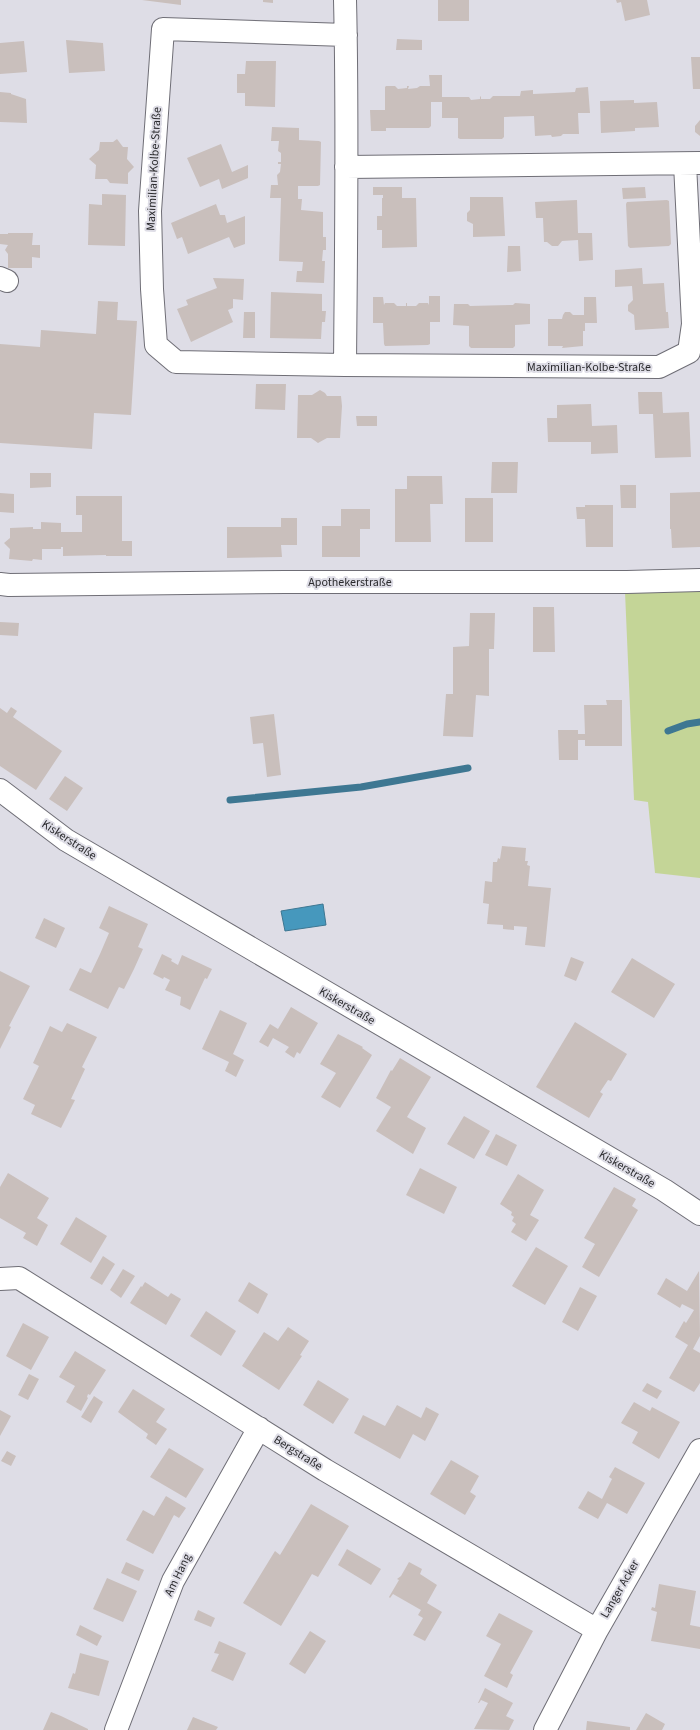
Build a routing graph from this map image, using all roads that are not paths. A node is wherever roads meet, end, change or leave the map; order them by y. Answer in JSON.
{"nodes":[{"id":1,"x":345,"y":0,"type":"edge"},
{"id":2,"x":346,"y":35,"type":"junction"},
{"id":3,"x":693,"y":164,"type":"edge"},
{"id":4,"x":346,"y":167,"type":"junction"},
{"id":5,"x":344,"y":365,"type":"junction"},
{"id":6,"x":700,"y":580,"type":"edge"},
{"id":7,"x":0,"y":584,"type":"edge"},
{"id":8,"x":0,"y":790,"type":"edge"},
{"id":9,"x":700,"y":1214,"type":"edge"},
{"id":10,"x":0,"y":1279,"type":"edge"},
{"id":11,"x":259,"y":1428,"type":"junction"},
{"id":12,"x":700,"y":1450,"type":"edge"},
{"id":13,"x":597,"y":1630,"type":"junction"},
{"id":14,"x":116,"y":1730,"type":"edge"},
{"id":15,"x":545,"y":1730,"type":"edge"}],
"edges":[{"from":1,"to":2,"type":"street"},
{"from":2,"to":4,"type":"street"},
{"from":2,"to":5,"type":"street","name":"Maximilian-Kolbe-Straße"},
{"from":3,"to":4,"type":"street","name":"Maximilian-Kolbe-Straße"},
{"from":3,"to":5,"type":"street","name":"Maximilian-Kolbe-Straße"},
{"from":4,"to":5,"type":"street"},
{"from":6,"to":7,"type":"street","name":"Apothekerstraße"},
{"from":8,"to":9,"type":"street","name":"Kiskerstraße"},
{"from":10,"to":11,"type":"street","name":"Bergstraße"},
{"from":11,"to":13,"type":"street","name":"Bergstraße"},
{"from":11,"to":14,"type":"street","name":"Am Hang"},
{"from":12,"to":13,"type":"street","name":"Langer Acker"},
{"from":13,"to":15,"type":"street","name":"Langer Acker"}]}
